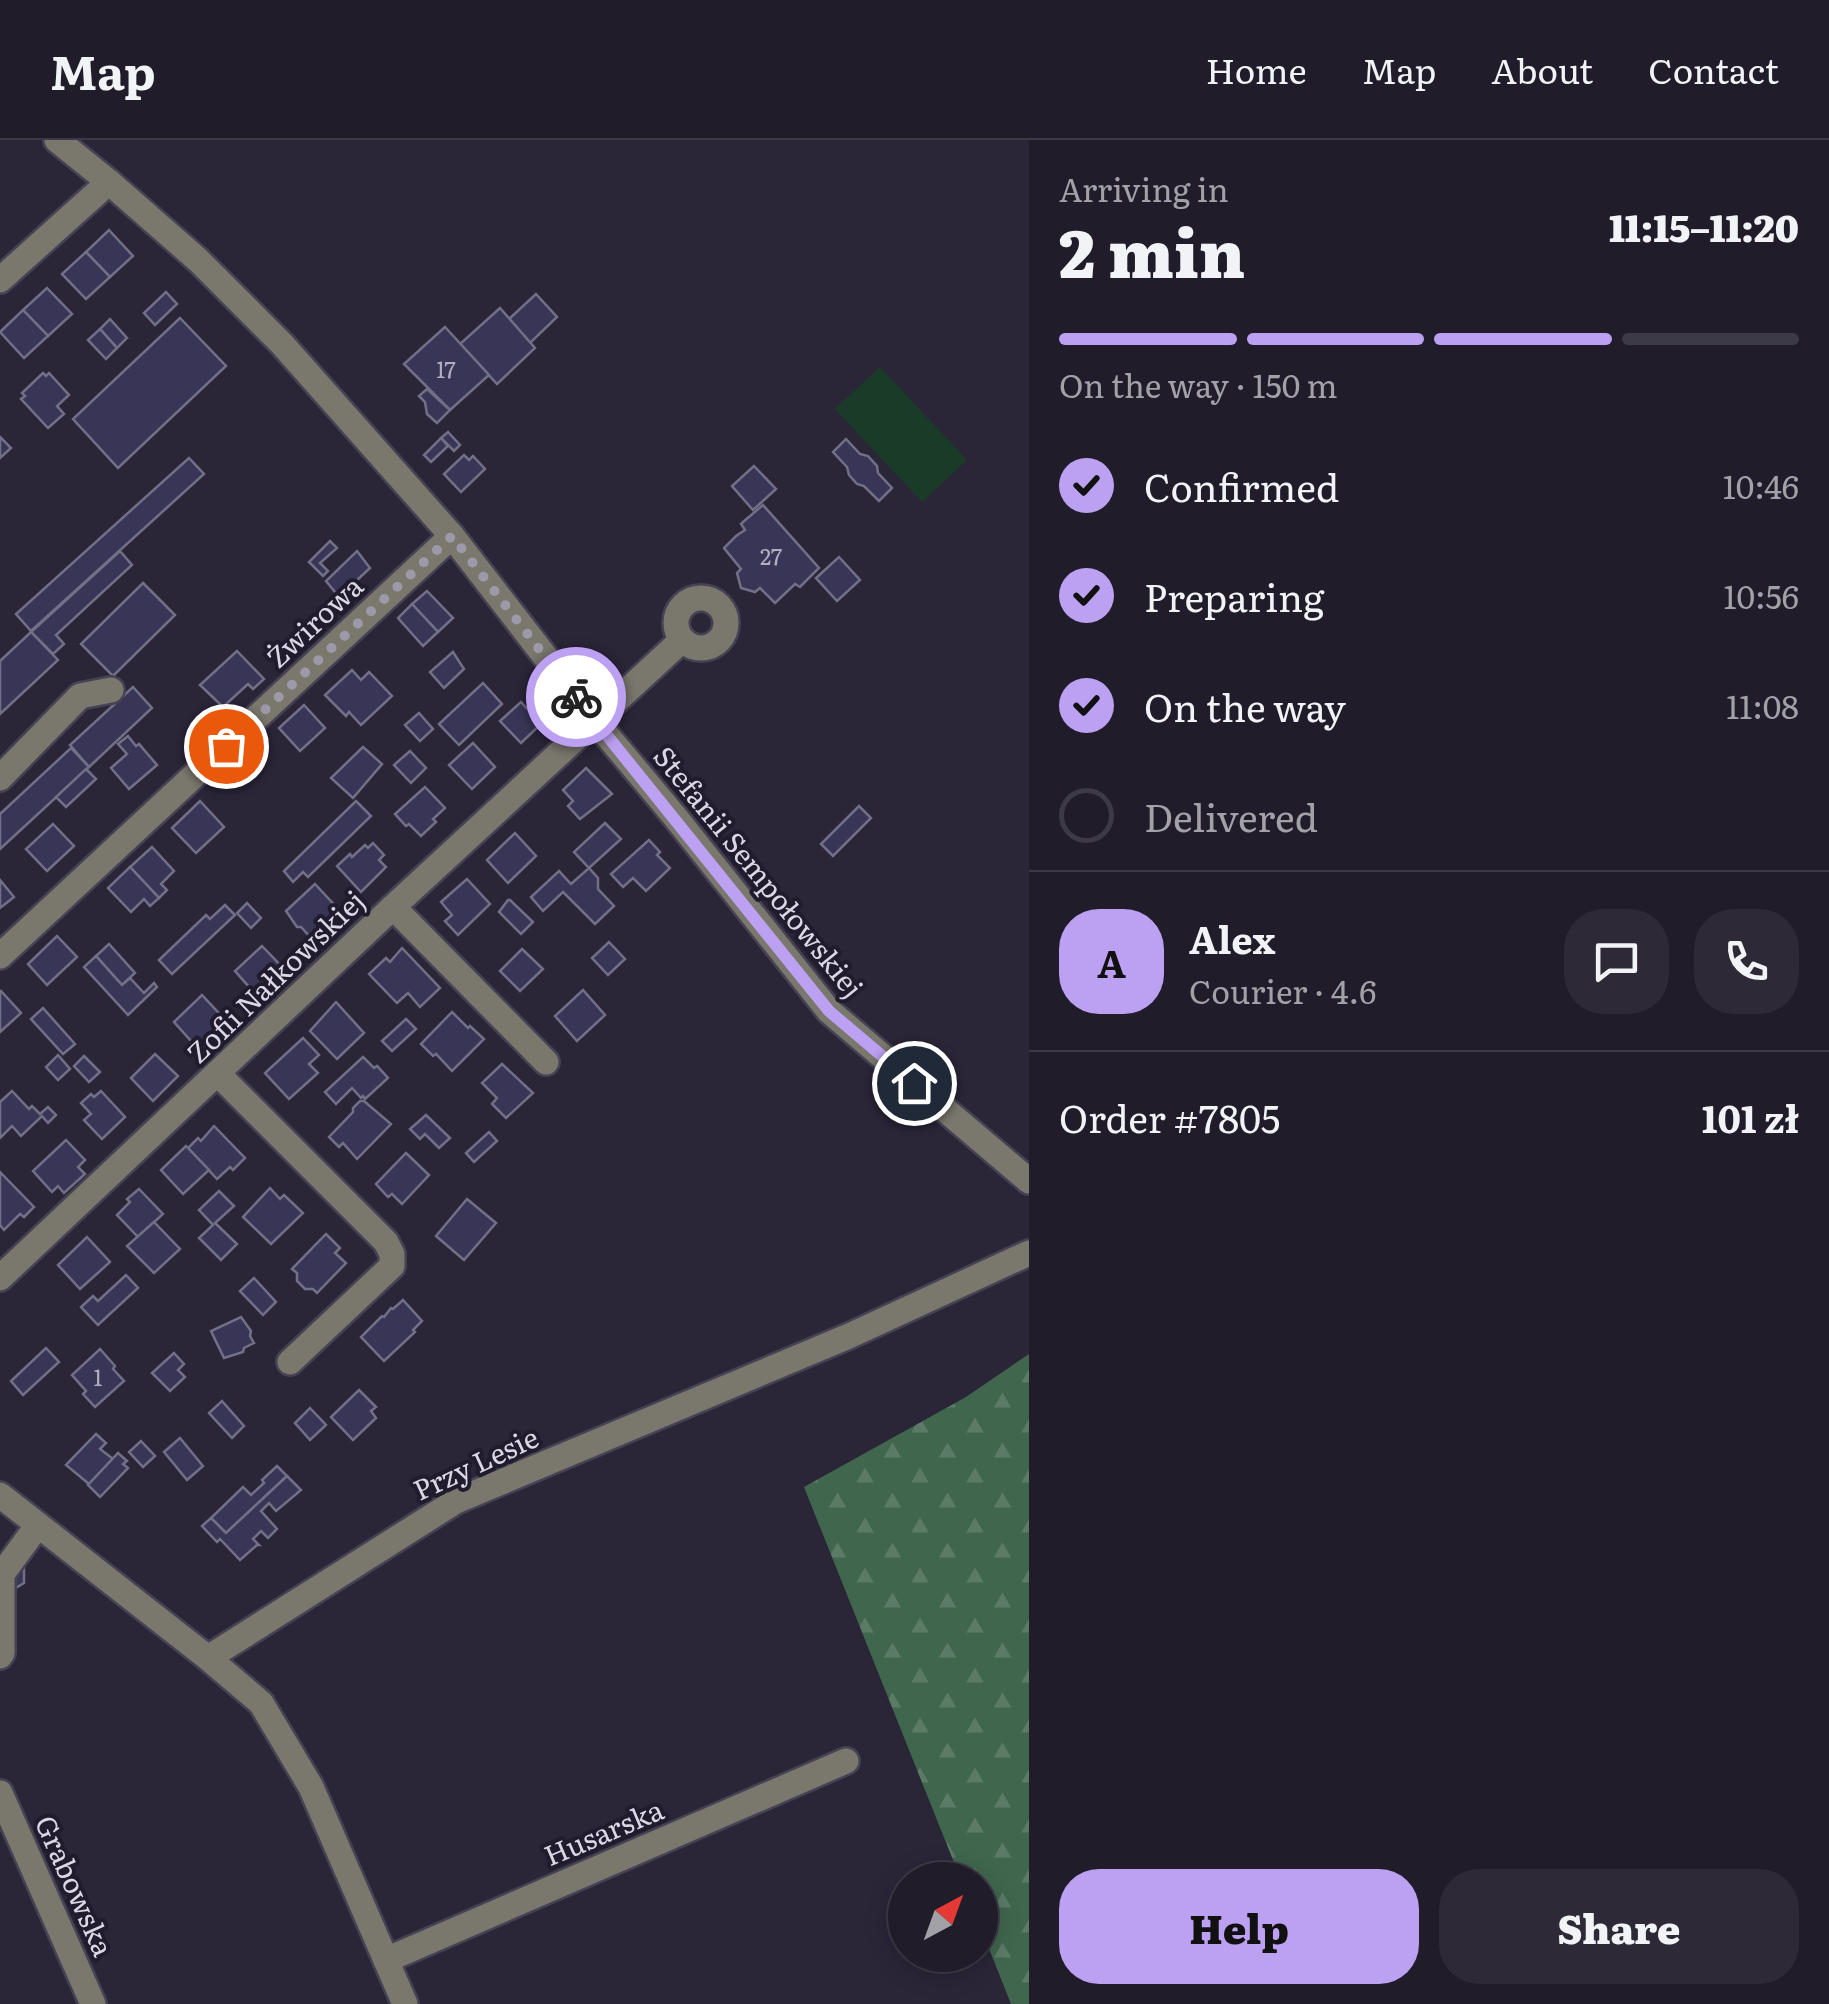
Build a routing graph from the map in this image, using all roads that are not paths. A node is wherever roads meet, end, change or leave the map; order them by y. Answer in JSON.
{"nodes":[{"id":1,"x":57,"y":140,"type":"edge"},
{"id":2,"x":109,"y":182,"type":"junction"},
{"id":3,"x":0,"y":280,"type":"edge"},
{"id":4,"x":452,"y":536,"type":"junction"},
{"id":5,"x":682,"y":640,"type":"dead end"},
{"id":6,"x":111,"y":690,"type":"dead end"},
{"id":7,"x":595,"y":721,"type":"junction"},
{"id":8,"x":0,"y":778,"type":"edge"},
{"id":9,"x":393,"y":907,"type":"junction"},
{"id":10,"x":0,"y":956,"type":"edge"},
{"id":11,"x":546,"y":1062,"type":"dead end"},
{"id":12,"x":218,"y":1074,"type":"junction"},
{"id":13,"x":1029,"y":1181,"type":"edge"},
{"id":14,"x":1029,"y":1253,"type":"edge"},
{"id":15,"x":0,"y":1278,"type":"edge"},
{"id":16,"x":290,"y":1362,"type":"dead end"},
{"id":17,"x":0,"y":1496,"type":"edge"},
{"id":18,"x":38,"y":1525,"type":"junction"},
{"id":19,"x":0,"y":1656,"type":"edge"},
{"id":20,"x":208,"y":1658,"type":"junction"},
{"id":21,"x":846,"y":1761,"type":"dead end"},
{"id":22,"x":0,"y":1793,"type":"edge"},
{"id":23,"x":386,"y":1960,"type":"junction"},
{"id":24,"x":93,"y":2004,"type":"edge"},
{"id":25,"x":405,"y":2004,"type":"edge"}],
"edges":[{"from":1,"to":2,"type":"street","name":"Stefanii Sempołowskiej"},
{"from":2,"to":3,"type":"street"},
{"from":2,"to":4,"type":"street","name":"Stefanii Sempołowskiej"},
{"from":4,"to":7,"type":"street","name":"Stefanii Sempołowskiej"},
{"from":4,"to":10,"type":"street","name":"Żwirowa"},
{"from":5,"to":7,"type":"street","name":"Zofii Nałkowskiej"},
{"from":6,"to":8,"type":"street"},
{"from":7,"to":9,"type":"street","name":"Zofii Nałkowskiej"},
{"from":7,"to":13,"type":"street","name":"Stefanii Sempołowskiej"},
{"from":9,"to":11,"type":"street"},
{"from":9,"to":12,"type":"street","name":"Zofii Nałkowskiej"},
{"from":12,"to":15,"type":"street","name":"Zofii Nałkowskiej"},
{"from":12,"to":16,"type":"street"},
{"from":14,"to":20,"type":"street","name":"Przy Lesie"},
{"from":17,"to":18,"type":"street"},
{"from":18,"to":19,"type":"street"},
{"from":18,"to":20,"type":"street"},
{"from":20,"to":23,"type":"street"},
{"from":21,"to":23,"type":"street","name":"Husarska"},
{"from":22,"to":24,"type":"street","name":"Grabowska"},
{"from":23,"to":25,"type":"street"}]}
